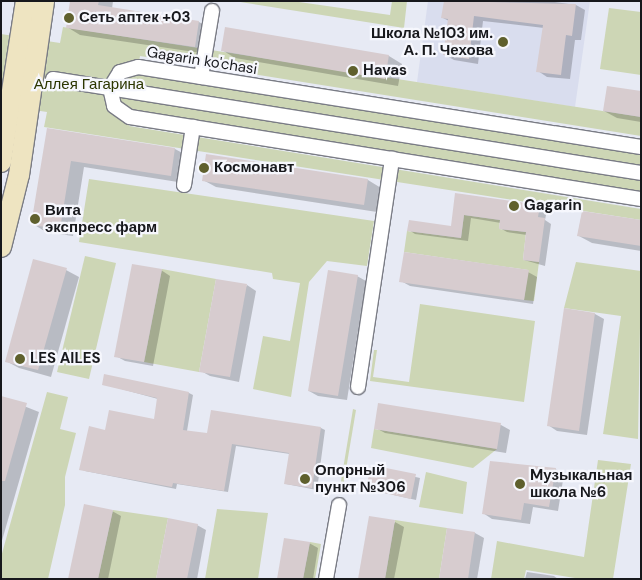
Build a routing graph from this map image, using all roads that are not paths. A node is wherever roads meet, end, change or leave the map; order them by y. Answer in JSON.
{"nodes":[{"id":1,"x":26,"y":1,"type":"edge"},
{"id":2,"x":44,"y":1,"type":"edge"},
{"id":3,"x":212,"y":11,"type":"dead end"},
{"id":4,"x":202,"y":77,"type":"junction"},
{"id":5,"x":54,"y":79,"type":"dead end"},
{"id":6,"x":110,"y":88,"type":"junction"},
{"id":7,"x":193,"y":127,"type":"junction"},
{"id":8,"x":641,"y":147,"type":"edge"},
{"id":9,"x":392,"y":159,"type":"junction"},
{"id":10,"x":1,"y":162,"type":"edge"},
{"id":11,"x":641,"y":173,"type":"edge"},
{"id":12,"x":184,"y":185,"type":"dead end"},
{"id":13,"x":641,"y":199,"type":"edge"},
{"id":14,"x":1,"y":247,"type":"edge"},
{"id":15,"x":358,"y":387,"type":"dead end"},
{"id":16,"x":339,"y":505,"type":"dead end"},
{"id":17,"x":326,"y":579,"type":"edge"}],
"edges":[{"from":1,"to":10,"type":"main road"},
{"from":2,"to":14,"type":"main road"},
{"from":3,"to":4,"type":"street"},
{"from":4,"to":6,"type":"street","name":"Gagarin ko'chasi"},
{"from":4,"to":8,"type":"street","name":"Gagarin ko'chasi"},
{"from":5,"to":6,"type":"street"},
{"from":6,"to":7,"type":"street"},
{"from":6,"to":11,"type":"street"},
{"from":7,"to":9,"type":"street"},
{"from":7,"to":12,"type":"street"},
{"from":9,"to":13,"type":"street"},
{"from":9,"to":15,"type":"street"},
{"from":16,"to":17,"type":"street"}]}
